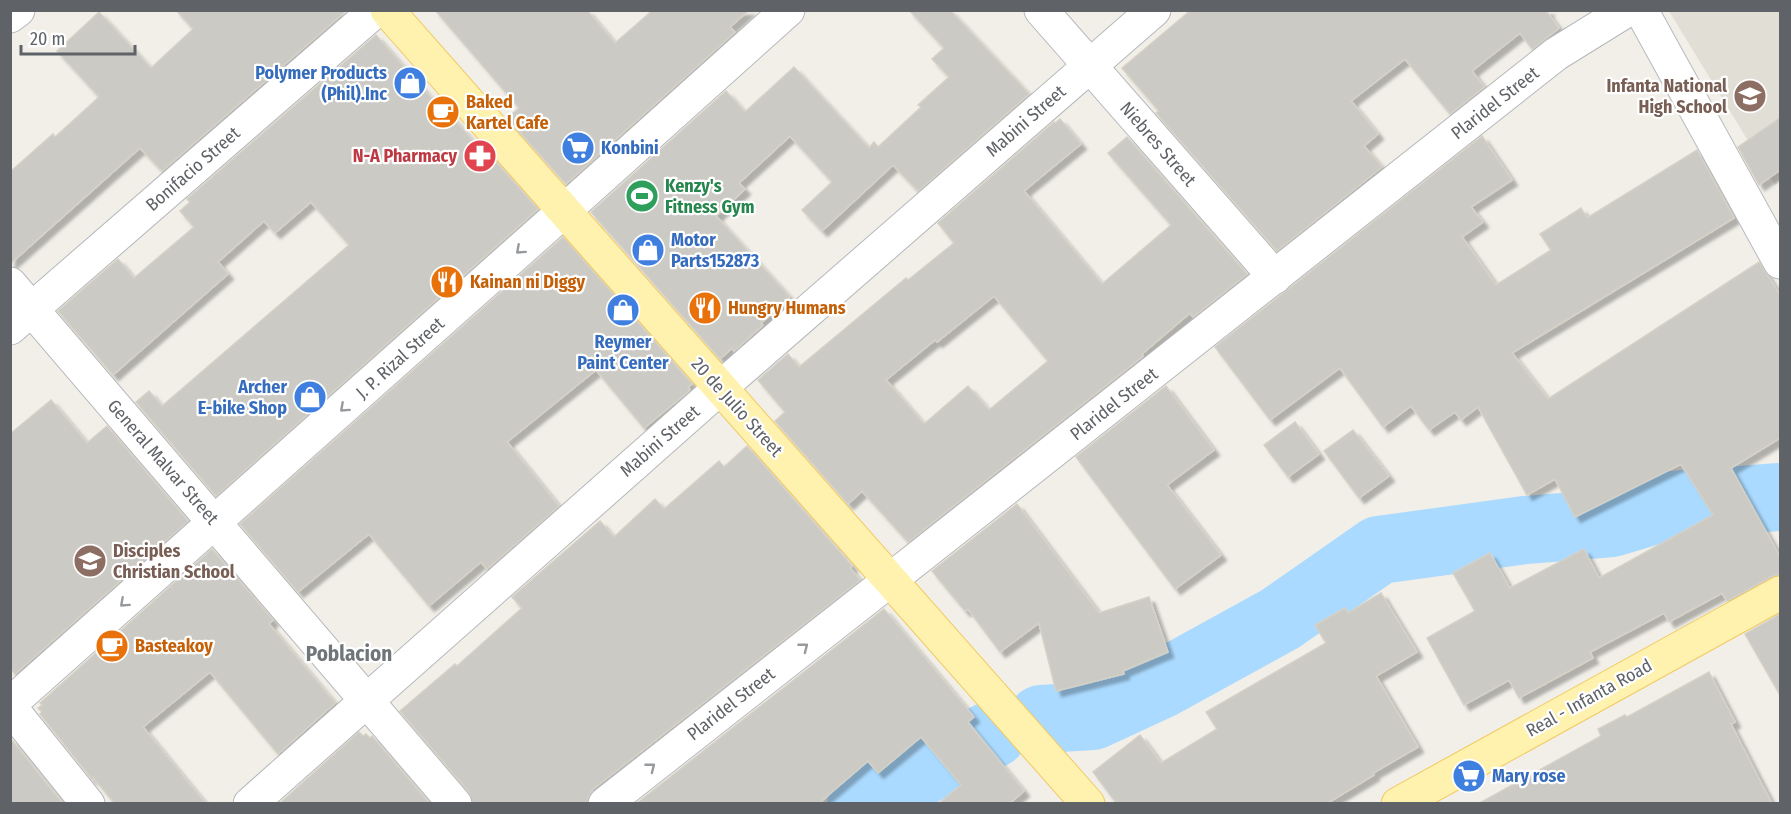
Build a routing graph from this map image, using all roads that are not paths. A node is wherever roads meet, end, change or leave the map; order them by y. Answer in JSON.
{"nodes":[{"id":1,"x":18,"y":10,"type":"edge"},
{"id":2,"x":376,"y":10,"type":"edge"},
{"id":3,"x":387,"y":10,"type":"edge"},
{"id":4,"x":788,"y":10,"type":"edge"},
{"id":5,"x":1041,"y":10,"type":"edge"},
{"id":6,"x":1154,"y":10,"type":"edge"},
{"id":7,"x":1627,"y":10,"type":"edge"},
{"id":8,"x":1641,"y":10,"type":"edge"},
{"id":9,"x":10,"y":16,"type":"edge"},
{"id":10,"x":1090,"y":66,"type":"junction"},
{"id":11,"x":564,"y":211,"type":"junction"},
{"id":12,"x":1780,"y":262,"type":"edge"},
{"id":13,"x":1275,"y":277,"type":"junction"},
{"id":14,"x":10,"y":284,"type":"edge"},
{"id":15,"x":21,"y":318,"type":"edge"},
{"id":16,"x":720,"y":388,"type":"junction"},
{"id":17,"x":215,"y":523,"type":"junction"},
{"id":18,"x":890,"y":580,"type":"junction"},
{"id":19,"x":1780,"y":593,"type":"edge"},
{"id":20,"x":367,"y":700,"type":"junction"},
{"id":21,"x":10,"y":705,"type":"edge"},
{"id":22,"x":88,"y":804,"type":"edge"},
{"id":23,"x":250,"y":804,"type":"edge"},
{"id":24,"x":455,"y":804,"type":"edge"},
{"id":25,"x":605,"y":804,"type":"edge"},
{"id":26,"x":1088,"y":804,"type":"edge"},
{"id":27,"x":1398,"y":804,"type":"edge"}],
"edges":[{"from":1,"to":9,"type":"street"},
{"from":2,"to":15,"type":"street","name":"Bonifacio Street"},
{"from":3,"to":11,"type":"main road","name":"20 de Julio Street"},
{"from":4,"to":11,"type":"street","name":"J. P. Rizal Street"},
{"from":5,"to":10,"type":"street","name":"Niebres Street"},
{"from":6,"to":10,"type":"street","name":"Mabini Street"},
{"from":7,"to":13,"type":"street","name":"Plaridel Street"},
{"from":8,"to":12,"type":"street"},
{"from":10,"to":13,"type":"street","name":"Niebres Street"},
{"from":10,"to":16,"type":"street","name":"Mabini Street"},
{"from":11,"to":16,"type":"main road","name":"20 de Julio Street"},
{"from":11,"to":17,"type":"street","name":"J. P. Rizal Street","one_way":true},
{"from":13,"to":18,"type":"street","name":"Plaridel Street"},
{"from":14,"to":15,"type":"street","name":"General Malvar Street"},
{"from":15,"to":17,"type":"street","name":"General Malvar Street"},
{"from":16,"to":18,"type":"main road","name":"20 de Julio Street"},
{"from":16,"to":20,"type":"street","name":"Mabini Street"},
{"from":17,"to":20,"type":"street","name":"General Malvar Street"},
{"from":17,"to":21,"type":"street","name":"J. P. Rizal Street","one_way":true},
{"from":25,"to":18,"type":"street","name":"Plaridel Street","one_way":true},
{"from":18,"to":26,"type":"main road","name":"20 de Julio Street"},
{"from":19,"to":27,"type":"main road","name":"Real - Infanta Road"},
{"from":20,"to":23,"type":"street","name":"Mabini Street"},
{"from":20,"to":24,"type":"street","name":"General Malvar Street"},
{"from":21,"to":22,"type":"street"}]}
